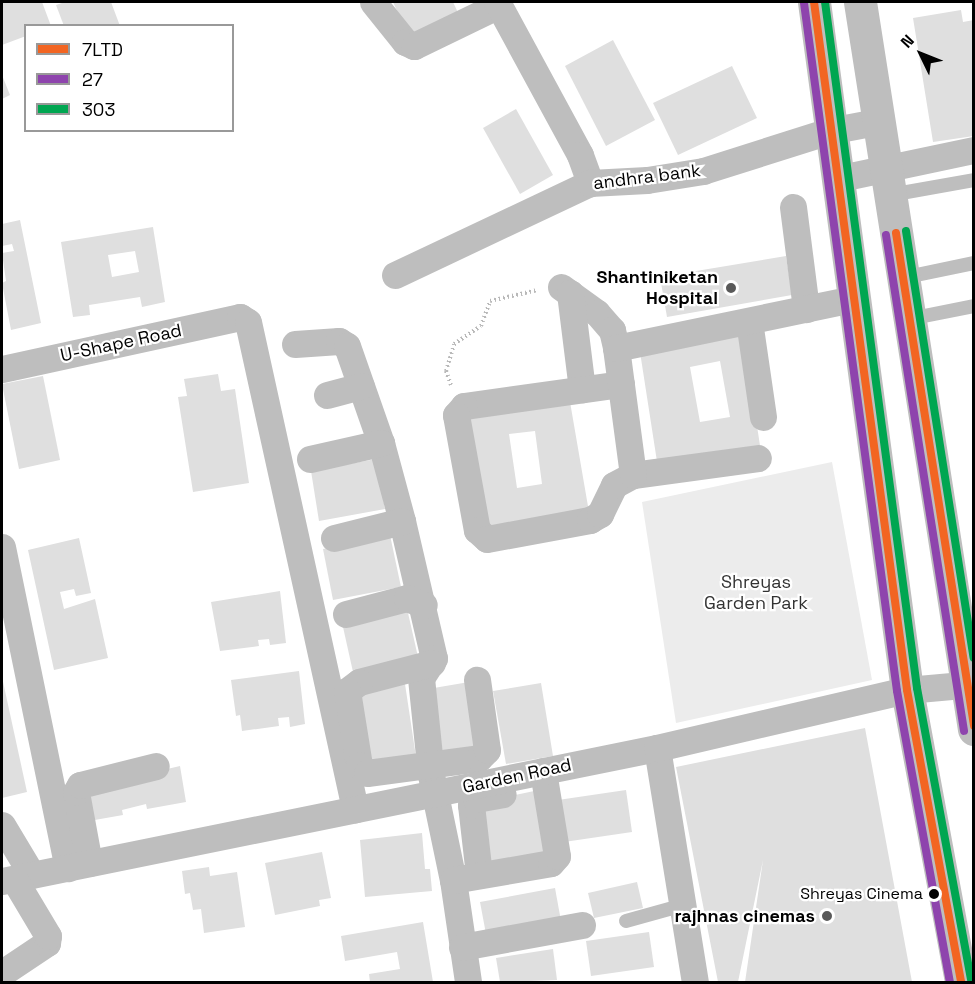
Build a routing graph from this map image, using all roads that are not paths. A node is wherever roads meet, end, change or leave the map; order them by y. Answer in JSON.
{"nodes":[{"id":1,"x":373,"y":2,"type":"edge"},
{"id":2,"x":814,"y":2,"type":"edge"},
{"id":3,"x":860,"y":2,"type":"edge"},
{"id":4,"x":498,"y":3,"type":"edge"},
{"id":5,"x":876,"y":122,"type":"junction"},
{"id":6,"x":829,"y":131,"type":"junction"},
{"id":7,"x":974,"y":150,"type":"edge"},
{"id":8,"x":836,"y":179,"type":"junction"},
{"id":9,"x":888,"y":180,"type":"junction"},
{"id":10,"x":974,"y":180,"type":"edge"},
{"id":11,"x":590,"y":183,"type":"junction"},
{"id":12,"x":793,"y":207,"type":"dead end"},
{"id":13,"x":974,"y":264,"type":"edge"},
{"id":14,"x":395,"y":276,"type":"dead end"},
{"id":15,"x":902,"y":278,"type":"junction"},
{"id":16,"x":852,"y":299,"type":"junction"},
{"id":17,"x":974,"y":306,"type":"edge"},
{"id":18,"x":806,"y":309,"type":"junction"},
{"id":19,"x":909,"y":319,"type":"junction"},
{"id":20,"x":749,"y":321,"type":"junction"},
{"id":21,"x":295,"y":344,"type":"dead end"},
{"id":22,"x":616,"y":348,"type":"junction"},
{"id":23,"x":2,"y":369,"type":"edge"},
{"id":24,"x":621,"y":384,"type":"junction"},
{"id":25,"x":361,"y":386,"type":"junction"},
{"id":26,"x":582,"y":389,"type":"junction"},
{"id":27,"x":327,"y":395,"type":"dead end"},
{"id":28,"x":763,"y":417,"type":"dead end"},
{"id":29,"x":381,"y":443,"type":"junction"},
{"id":30,"x":758,"y":458,"type":"dead end"},
{"id":31,"x":310,"y":459,"type":"dead end"},
{"id":32,"x":633,"y":475,"type":"junction"},
{"id":33,"x":402,"y":522,"type":"junction"},
{"id":34,"x":334,"y":538,"type":"dead end"},
{"id":35,"x":2,"y":547,"type":"edge"},
{"id":36,"x":424,"y":605,"type":"junction"},
{"id":37,"x":346,"y":614,"type":"dead end"},
{"id":38,"x":10,"y":631,"type":"edge"},
{"id":39,"x":432,"y":663,"type":"junction"},
{"id":40,"x":477,"y":681,"type":"dead end"},
{"id":41,"x":969,"y":683,"type":"edge"},
{"id":42,"x":907,"y":690,"type":"junction"},
{"id":43,"x":974,"y":729,"type":"edge"},
{"id":44,"x":657,"y":748,"type":"junction"},
{"id":45,"x":156,"y":766,"type":"dead end"},
{"id":46,"x":430,"y":766,"type":"junction"},
{"id":47,"x":544,"y":778,"type":"junction"},
{"id":48,"x":436,"y":793,"type":"junction"},
{"id":49,"x":355,"y":809,"type":"junction"},
{"id":50,"x":2,"y":825,"type":"edge"},
{"id":51,"x":79,"y":865,"type":"junction"},
{"id":52,"x":466,"y":878,"type":"junction"},
{"id":53,"x":14,"y":885,"type":"edge"},
{"id":54,"x":681,"y":906,"type":"junction"},
{"id":55,"x":626,"y":921,"type":"dead end"},
{"id":56,"x":582,"y":925,"type":"dead end"},
{"id":57,"x":462,"y":947,"type":"junction"},
{"id":58,"x":2,"y":973,"type":"edge"},
{"id":59,"x":468,"y":982,"type":"edge"},
{"id":60,"x":695,"y":982,"type":"edge"},
{"id":61,"x":962,"y":982,"type":"edge"}],
"edges":[{"from":1,"to":4,"type":"street"},
{"from":2,"to":6,"type":"main road"},
{"from":3,"to":5,"type":"main road"},
{"from":4,"to":11,"type":"street"},
{"from":5,"to":6,"type":"street","name":"andhra bank"},
{"from":5,"to":9,"type":"main road"},
{"from":6,"to":8,"type":"main road"},
{"from":6,"to":11,"type":"street","name":"andhra bank"},
{"from":7,"to":9,"type":"street"},
{"from":8,"to":9,"type":"street"},
{"from":8,"to":16,"type":"main road"},
{"from":9,"to":10,"type":"lane"},
{"from":9,"to":15,"type":"main road"},
{"from":11,"to":14,"type":"street","name":"andhra bank"},
{"from":12,"to":18,"type":"street"},
{"from":13,"to":15,"type":"lane"},
{"from":15,"to":19,"type":"main road"},
{"from":16,"to":18,"type":"street"},
{"from":16,"to":42,"type":"main road"},
{"from":17,"to":19,"type":"lane"},
{"from":18,"to":20,"type":"street"},
{"from":19,"to":41,"type":"main road"},
{"from":20,"to":22,"type":"street"},
{"from":20,"to":28,"type":"street"},
{"from":21,"to":25,"type":"street"},
{"from":22,"to":24,"type":"street"},
{"from":22,"to":26,"type":"street"},
{"from":23,"to":49,"type":"street","name":"U-Shape Road"},
{"from":24,"to":26,"type":"street"},
{"from":24,"to":32,"type":"street"},
{"from":25,"to":27,"type":"street"},
{"from":25,"to":29,"type":"street"},
{"from":26,"to":32,"type":"street"},
{"from":29,"to":31,"type":"street"},
{"from":29,"to":33,"type":"street"},
{"from":30,"to":32,"type":"street"},
{"from":33,"to":34,"type":"street"},
{"from":33,"to":36,"type":"street"},
{"from":35,"to":38,"type":"street"},
{"from":36,"to":37,"type":"street"},
{"from":36,"to":39,"type":"street"},
{"from":38,"to":51,"type":"street"},
{"from":39,"to":46,"type":"street"},
{"from":39,"to":46,"type":"street"},
{"from":40,"to":46,"type":"street"},
{"from":41,"to":42,"type":"street","name":"Garden Road"},
{"from":41,"to":43,"type":"main road"},
{"from":42,"to":44,"type":"street","name":"Garden Road"},
{"from":42,"to":61,"type":"main road"},
{"from":44,"to":47,"type":"street","name":"Garden Road"},
{"from":44,"to":54,"type":"street"},
{"from":45,"to":51,"type":"street"},
{"from":46,"to":48,"type":"street"},
{"from":47,"to":48,"type":"street","name":"Garden Road"},
{"from":47,"to":52,"type":"street"},
{"from":47,"to":52,"type":"street"},
{"from":48,"to":49,"type":"street","name":"Garden Road"},
{"from":48,"to":52,"type":"street"},
{"from":49,"to":51,"type":"street","name":"Garden Road"},
{"from":50,"to":53,"type":"street"},
{"from":51,"to":53,"type":"street","name":"Garden Road"},
{"from":52,"to":57,"type":"street"},
{"from":53,"to":58,"type":"street"},
{"from":54,"to":55,"type":"lane"},
{"from":54,"to":60,"type":"street"},
{"from":56,"to":57,"type":"street"},
{"from":57,"to":59,"type":"street"}]}
